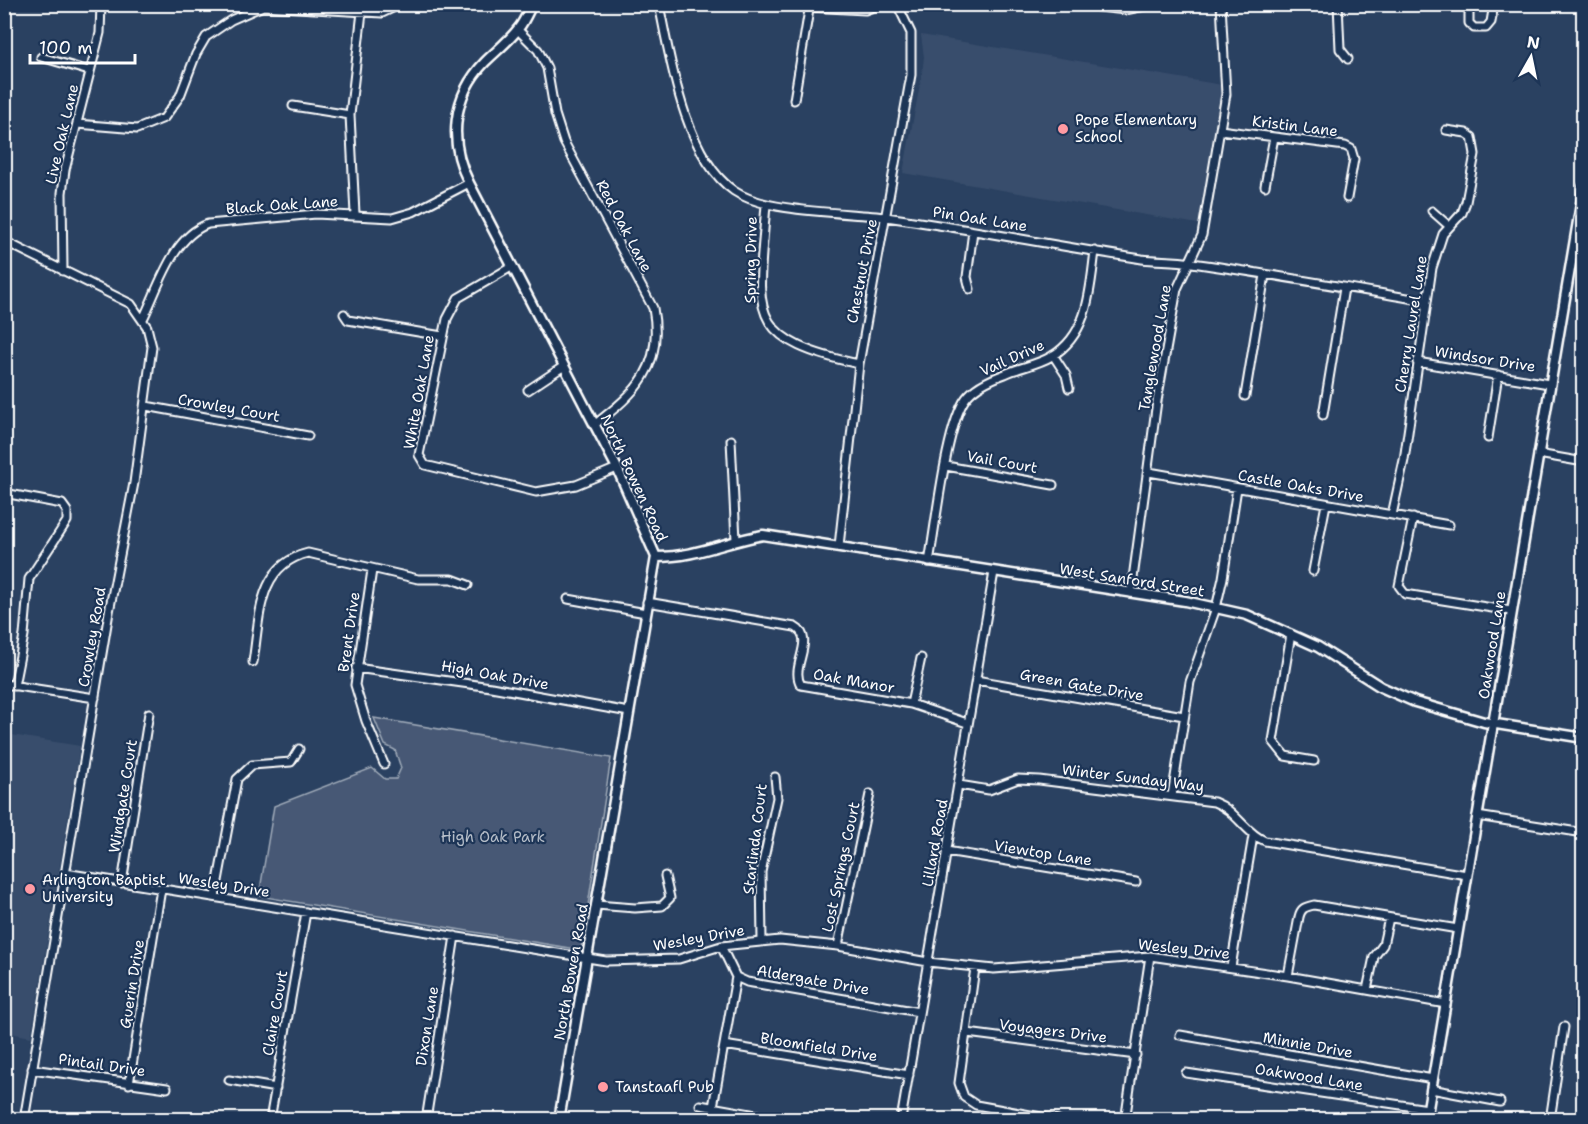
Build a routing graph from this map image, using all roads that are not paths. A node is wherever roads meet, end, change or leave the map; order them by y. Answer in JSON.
{"nodes":[{"id":1,"x":101,"y":4,"type":"edge"},
{"id":2,"x":401,"y":4,"type":"edge"},
{"id":3,"x":532,"y":4,"type":"edge"},
{"id":4,"x":659,"y":4,"type":"edge"},
{"id":5,"x":881,"y":4,"type":"edge"},
{"id":6,"x":897,"y":4,"type":"edge"},
{"id":7,"x":1074,"y":4,"type":"edge"},
{"id":8,"x":1155,"y":4,"type":"edge"},
{"id":9,"x":1221,"y":4,"type":"edge"},
{"id":10,"x":1338,"y":4,"type":"edge"},
{"id":11,"x":1469,"y":4,"type":"edge"},
{"id":12,"x":1494,"y":4,"type":"edge"},
{"id":13,"x":810,"y":5,"type":"edge"},
{"id":14,"x":1125,"y":7,"type":"edge"},
{"id":15,"x":362,"y":12,"type":"junction"},
{"id":16,"x":518,"y":30,"type":"junction"},
{"id":17,"x":41,"y":57,"type":"dead end"},
{"id":18,"x":1348,"y":59,"type":"dead end"},
{"id":19,"x":89,"y":71,"type":"junction"},
{"id":20,"x":794,"y":100,"type":"dead end"},
{"id":21,"x":293,"y":106,"type":"dead end"},
{"id":22,"x":350,"y":115,"type":"junction"},
{"id":23,"x":77,"y":124,"type":"junction"},
{"id":24,"x":1220,"y":130,"type":"junction"},
{"id":25,"x":1446,"y":130,"type":"dead end"},
{"id":26,"x":1274,"y":137,"type":"junction"},
{"id":27,"x":469,"y":183,"type":"junction"},
{"id":28,"x":1265,"y":186,"type":"dead end"},
{"id":29,"x":1584,"y":186,"type":"edge"},
{"id":30,"x":1347,"y":198,"type":"dead end"},
{"id":31,"x":766,"y":204,"type":"junction"},
{"id":32,"x":1432,"y":211,"type":"dead end"},
{"id":33,"x":355,"y":214,"type":"junction"},
{"id":34,"x":886,"y":217,"type":"junction"},
{"id":35,"x":1581,"y":218,"type":"edge"},
{"id":36,"x":1449,"y":226,"type":"junction"},
{"id":37,"x":973,"y":231,"type":"junction"},
{"id":38,"x":4,"y":241,"type":"edge"},
{"id":39,"x":1095,"y":251,"type":"junction"},
{"id":40,"x":1189,"y":262,"type":"junction"},
{"id":41,"x":513,"y":266,"type":"junction"},
{"id":42,"x":63,"y":271,"type":"junction"},
{"id":43,"x":1265,"y":275,"type":"junction"},
{"id":44,"x":1344,"y":288,"type":"junction"},
{"id":45,"x":970,"y":289,"type":"dead end"},
{"id":46,"x":1426,"y":301,"type":"junction"},
{"id":47,"x":344,"y":314,"type":"dead end"},
{"id":48,"x":143,"y":319,"type":"junction"},
{"id":49,"x":442,"y":336,"type":"junction"},
{"id":50,"x":1053,"y":356,"type":"junction"},
{"id":51,"x":1417,"y":362,"type":"junction"},
{"id":52,"x":859,"y":364,"type":"junction"},
{"id":53,"x":564,"y":366,"type":"junction"},
{"id":54,"x":1498,"y":375,"type":"junction"},
{"id":55,"x":1549,"y":384,"type":"junction"},
{"id":56,"x":1069,"y":388,"type":"dead end"},
{"id":57,"x":528,"y":390,"type":"dead end"},
{"id":58,"x":1245,"y":396,"type":"dead end"},
{"id":59,"x":146,"y":406,"type":"junction"},
{"id":60,"x":1323,"y":415,"type":"dead end"},
{"id":61,"x":594,"y":425,"type":"junction"},
{"id":62,"x":308,"y":436,"type":"dead end"},
{"id":63,"x":1488,"y":438,"type":"dead end"},
{"id":64,"x":731,"y":440,"type":"dead end"},
{"id":65,"x":1538,"y":454,"type":"junction"},
{"id":66,"x":1584,"y":462,"type":"edge"},
{"id":67,"x":946,"y":466,"type":"junction"},
{"id":68,"x":617,"y":468,"type":"junction"},
{"id":69,"x":1149,"y":472,"type":"junction"},
{"id":70,"x":1053,"y":485,"type":"dead end"},
{"id":71,"x":1237,"y":488,"type":"junction"},
{"id":72,"x":4,"y":493,"type":"edge"},
{"id":73,"x":1326,"y":504,"type":"junction"},
{"id":74,"x":1392,"y":515,"type":"junction"},
{"id":75,"x":1413,"y":518,"type":"junction"},
{"id":76,"x":1449,"y":525,"type":"dead end"},
{"id":77,"x":736,"y":540,"type":"junction"},
{"id":78,"x":839,"y":546,"type":"junction"},
{"id":79,"x":656,"y":557,"type":"junction"},
{"id":80,"x":929,"y":562,"type":"junction"},
{"id":81,"x":372,"y":570,"type":"junction"},
{"id":82,"x":1313,"y":571,"type":"dead end"},
{"id":83,"x":994,"y":572,"type":"junction"},
{"id":84,"x":468,"y":585,"type":"dead end"},
{"id":85,"x":1131,"y":593,"type":"junction"},
{"id":86,"x":568,"y":599,"type":"dead end"},
{"id":87,"x":647,"y":602,"type":"junction"},
{"id":88,"x":1216,"y":608,"type":"junction"},
{"id":89,"x":1511,"y":610,"type":"junction"},
{"id":90,"x":646,"y":613,"type":"junction"},
{"id":91,"x":1291,"y":634,"type":"junction"},
{"id":92,"x":921,"y":658,"type":"dead end"},
{"id":93,"x":253,"y":662,"type":"dead end"},
{"id":94,"x":356,"y":668,"type":"junction"},
{"id":95,"x":976,"y":680,"type":"junction"},
{"id":96,"x":4,"y":684,"type":"edge"},
{"id":97,"x":14,"y":686,"type":"junction"},
{"id":98,"x":95,"y":698,"type":"junction"},
{"id":99,"x":910,"y":704,"type":"junction"},
{"id":100,"x":629,"y":712,"type":"junction"},
{"id":101,"x":149,"y":713,"type":"dead end"},
{"id":102,"x":1184,"y":716,"type":"junction"},
{"id":103,"x":967,"y":723,"type":"junction"},
{"id":104,"x":1493,"y":723,"type":"junction"},
{"id":105,"x":1584,"y":738,"type":"edge"},
{"id":106,"x":299,"y":749,"type":"dead end"},
{"id":107,"x":1314,"y":761,"type":"dead end"},
{"id":108,"x":384,"y":764,"type":"dead end"},
{"id":109,"x":775,"y":777,"type":"dead end"},
{"id":110,"x":959,"y":785,"type":"junction"},
{"id":111,"x":870,"y":794,"type":"dead end"},
{"id":112,"x":1172,"y":796,"type":"junction"},
{"id":113,"x":1477,"y":816,"type":"junction"},
{"id":114,"x":1584,"y":833,"type":"edge"},
{"id":115,"x":1253,"y":836,"type":"junction"},
{"id":116,"x":946,"y":851,"type":"junction"},
{"id":117,"x":65,"y":873,"type":"junction"},
{"id":118,"x":1467,"y":875,"type":"junction"},
{"id":119,"x":665,"y":876,"type":"dead end"},
{"id":120,"x":1136,"y":882,"type":"dead end"},
{"id":121,"x":123,"y":883,"type":"junction"},
{"id":122,"x":161,"y":889,"type":"junction"},
{"id":123,"x":215,"y":897,"type":"junction"},
{"id":124,"x":596,"y":905,"type":"junction"},
{"id":125,"x":306,"y":912,"type":"junction"},
{"id":126,"x":1389,"y":918,"type":"junction"},
{"id":127,"x":1458,"y":928,"type":"junction"},
{"id":128,"x":455,"y":936,"type":"junction"},
{"id":129,"x":762,"y":941,"type":"junction"},
{"id":130,"x":722,"y":946,"type":"junction"},
{"id":131,"x":838,"y":946,"type":"junction"},
{"id":132,"x":1150,"y":956,"type":"junction"},
{"id":133,"x":588,"y":958,"type":"junction"},
{"id":134,"x":928,"y":962,"type":"junction"},
{"id":135,"x":1230,"y":967,"type":"junction"},
{"id":136,"x":975,"y":968,"type":"junction"},
{"id":137,"x":1288,"y":976,"type":"junction"},
{"id":138,"x":736,"y":977,"type":"junction"},
{"id":139,"x":1367,"y":990,"type":"junction"},
{"id":140,"x":1446,"y":1004,"type":"junction"},
{"id":141,"x":919,"y":1012,"type":"junction"},
{"id":142,"x":1564,"y":1027,"type":"dead end"},
{"id":143,"x":967,"y":1034,"type":"junction"},
{"id":144,"x":1180,"y":1035,"type":"dead end"},
{"id":145,"x":724,"y":1045,"type":"junction"},
{"id":146,"x":1136,"y":1055,"type":"junction"},
{"id":147,"x":32,"y":1069,"type":"junction"},
{"id":148,"x":1186,"y":1073,"type":"dead end"},
{"id":149,"x":909,"y":1075,"type":"junction"},
{"id":150,"x":1433,"y":1079,"type":"junction"},
{"id":151,"x":229,"y":1080,"type":"dead end"},
{"id":152,"x":129,"y":1084,"type":"junction"},
{"id":153,"x":167,"y":1088,"type":"dead end"},
{"id":154,"x":276,"y":1088,"type":"junction"},
{"id":155,"x":1431,"y":1089,"type":"junction"},
{"id":156,"x":1500,"y":1102,"type":"dead end"},
{"id":157,"x":700,"y":1105,"type":"dead end"},
{"id":158,"x":713,"y":1107,"type":"junction"},
{"id":159,"x":1428,"y":1109,"type":"junction"},
{"id":160,"x":24,"y":1119,"type":"edge"},
{"id":161,"x":270,"y":1119,"type":"edge"},
{"id":162,"x":426,"y":1119,"type":"edge"},
{"id":163,"x":560,"y":1119,"type":"edge"},
{"id":164,"x":785,"y":1119,"type":"edge"},
{"id":165,"x":901,"y":1119,"type":"edge"},
{"id":166,"x":1058,"y":1119,"type":"edge"},
{"id":167,"x":1122,"y":1119,"type":"edge"},
{"id":168,"x":1426,"y":1119,"type":"edge"},
{"id":169,"x":1550,"y":1119,"type":"edge"}],
"edges":[{"from":1,"to":19,"type":"street","name":"Live Oak Lane"},
{"from":2,"to":15,"type":"street"},
{"from":3,"to":16,"type":"street","name":"North Bowen Road"},
{"from":4,"to":31,"type":"street","name":"Pin Oak Lane"},
{"from":5,"to":13,"type":"street"},
{"from":6,"to":34,"type":"street","name":"Chestnut Drive"},
{"from":7,"to":14,"type":"street"},
{"from":8,"to":14,"type":"street"},
{"from":9,"to":24,"type":"street","name":"Tanglewood Lane"},
{"from":10,"to":18,"type":"street"},
{"from":11,"to":12,"type":"street"},
{"from":13,"to":20,"type":"street"},
{"from":15,"to":22,"type":"street"},
{"from":15,"to":23,"type":"street"},
{"from":16,"to":27,"type":"street","name":"North Bowen Road"},
{"from":16,"to":61,"type":"street","name":"Red Oak Lane"},
{"from":17,"to":19,"type":"street"},
{"from":19,"to":23,"type":"street","name":"Live Oak Lane"},
{"from":21,"to":22,"type":"street"},
{"from":22,"to":33,"type":"street"},
{"from":23,"to":42,"type":"street","name":"Live Oak Lane"},
{"from":24,"to":26,"type":"street","name":"Kristin Lane"},
{"from":24,"to":40,"type":"street","name":"Tanglewood Lane"},
{"from":25,"to":36,"type":"street","name":"Cherry Laurel Lane"},
{"from":26,"to":28,"type":"street"},
{"from":26,"to":30,"type":"street","name":"Kristin Lane"},
{"from":27,"to":33,"type":"street","name":"Black Oak Lane"},
{"from":27,"to":41,"type":"street","name":"North Bowen Road"},
{"from":29,"to":35,"type":"street","name":"Oakwood Lane"},
{"from":31,"to":34,"type":"street","name":"Pin Oak Lane"},
{"from":31,"to":52,"type":"street","name":"Spring Drive"},
{"from":32,"to":36,"type":"street"},
{"from":33,"to":48,"type":"street","name":"Black Oak Lane"},
{"from":34,"to":37,"type":"street","name":"Pin Oak Lane"},
{"from":34,"to":52,"type":"street","name":"Chestnut Drive"},
{"from":35,"to":55,"type":"street","name":"Oakwood Lane"},
{"from":36,"to":46,"type":"street","name":"Cherry Laurel Lane"},
{"from":37,"to":39,"type":"street","name":"Pin Oak Lane"},
{"from":37,"to":45,"type":"street"},
{"from":38,"to":42,"type":"street","name":"Crowley Road"},
{"from":39,"to":40,"type":"street","name":"Pin Oak Lane"},
{"from":39,"to":50,"type":"street","name":"Vail Drive"},
{"from":40,"to":43,"type":"street","name":"Pin Oak Lane"},
{"from":40,"to":69,"type":"street","name":"Tanglewood Lane"},
{"from":41,"to":49,"type":"street","name":"White Oak Lane"},
{"from":41,"to":53,"type":"street","name":"North Bowen Road"},
{"from":42,"to":48,"type":"street","name":"Crowley Road"},
{"from":43,"to":44,"type":"street","name":"Pin Oak Lane"},
{"from":43,"to":58,"type":"street"},
{"from":44,"to":46,"type":"street","name":"Pin Oak Lane"},
{"from":44,"to":60,"type":"street"},
{"from":46,"to":51,"type":"street","name":"Cherry Laurel Lane"},
{"from":47,"to":49,"type":"street"},
{"from":48,"to":59,"type":"street","name":"Crowley Road"},
{"from":49,"to":68,"type":"street","name":"White Oak Lane"},
{"from":50,"to":56,"type":"street"},
{"from":50,"to":67,"type":"street","name":"Vail Drive"},
{"from":51,"to":54,"type":"street","name":"Windsor Drive"},
{"from":51,"to":74,"type":"street","name":"Cherry Laurel Lane"},
{"from":52,"to":78,"type":"street","name":"Chestnut Drive"},
{"from":53,"to":57,"type":"street"},
{"from":53,"to":61,"type":"street","name":"North Bowen Road"},
{"from":54,"to":55,"type":"street","name":"Windsor Drive"},
{"from":54,"to":63,"type":"street"},
{"from":55,"to":65,"type":"street","name":"Oakwood Lane"},
{"from":59,"to":62,"type":"street","name":"Crowley Court"},
{"from":59,"to":98,"type":"street","name":"Crowley Road"},
{"from":61,"to":68,"type":"street","name":"North Bowen Road"},
{"from":64,"to":77,"type":"street"},
{"from":65,"to":66,"type":"street"},
{"from":65,"to":89,"type":"street","name":"Oakwood Lane"},
{"from":67,"to":70,"type":"street","name":"Vail Court"},
{"from":67,"to":80,"type":"street","name":"Vail Drive"},
{"from":68,"to":79,"type":"street","name":"North Bowen Road"},
{"from":69,"to":71,"type":"street","name":"Castle Oaks Drive"},
{"from":69,"to":85,"type":"street","name":"Tanglewood Lane"},
{"from":71,"to":73,"type":"street","name":"Castle Oaks Drive"},
{"from":71,"to":88,"type":"street"},
{"from":72,"to":97,"type":"street"},
{"from":73,"to":74,"type":"street","name":"Castle Oaks Drive"},
{"from":73,"to":82,"type":"street"},
{"from":74,"to":75,"type":"street","name":"Castle Oaks Drive"},
{"from":75,"to":76,"type":"street","name":"Castle Oaks Drive"},
{"from":75,"to":89,"type":"street"},
{"from":77,"to":78,"type":"street","name":"West Sanford Street"},
{"from":77,"to":79,"type":"street","name":"West Sanford Street"},
{"from":78,"to":80,"type":"street","name":"West Sanford Street"},
{"from":79,"to":87,"type":"street","name":"North Bowen Road"},
{"from":80,"to":83,"type":"street","name":"West Sanford Street"},
{"from":81,"to":84,"type":"street"},
{"from":81,"to":93,"type":"street"},
{"from":81,"to":94,"type":"street","name":"Brent Drive"},
{"from":83,"to":85,"type":"street","name":"West Sanford Street"},
{"from":83,"to":95,"type":"street","name":"Lillard Road"},
{"from":85,"to":88,"type":"street","name":"West Sanford Street"},
{"from":86,"to":90,"type":"street"},
{"from":87,"to":90,"type":"street","name":"North Bowen Road"},
{"from":87,"to":99,"type":"street","name":"Oak Manor"},
{"from":88,"to":91,"type":"street","name":"West Sanford Street"},
{"from":88,"to":102,"type":"street"},
{"from":89,"to":104,"type":"street","name":"Oakwood Lane"},
{"from":90,"to":100,"type":"street","name":"North Bowen Road"},
{"from":91,"to":104,"type":"street","name":"West Sanford Street"},
{"from":91,"to":107,"type":"street"},
{"from":92,"to":99,"type":"street"},
{"from":94,"to":100,"type":"street","name":"High Oak Drive"},
{"from":94,"to":108,"type":"street","name":"Brent Drive"},
{"from":95,"to":102,"type":"street","name":"Green Gate Drive"},
{"from":95,"to":103,"type":"street","name":"Lillard Road"},
{"from":96,"to":97,"type":"street"},
{"from":97,"to":98,"type":"street"},
{"from":98,"to":117,"type":"street","name":"Crowley Road"},
{"from":99,"to":103,"type":"street","name":"Oak Manor"},
{"from":100,"to":124,"type":"street","name":"North Bowen Road"},
{"from":101,"to":121,"type":"street","name":"Windgate Court"},
{"from":102,"to":112,"type":"street"},
{"from":103,"to":110,"type":"street","name":"Lillard Road"},
{"from":104,"to":105,"type":"street","name":"West Sanford Street"},
{"from":104,"to":113,"type":"street","name":"Oakwood Lane"},
{"from":106,"to":123,"type":"street"},
{"from":109,"to":129,"type":"street","name":"Starlinda Court"},
{"from":110,"to":112,"type":"street","name":"Winter Sunday Way"},
{"from":110,"to":116,"type":"street","name":"Lillard Road"},
{"from":111,"to":131,"type":"street","name":"Lost Springs Court"},
{"from":112,"to":115,"type":"street","name":"Winter Sunday Way"},
{"from":113,"to":114,"type":"street"},
{"from":113,"to":118,"type":"street","name":"Oakwood Lane"},
{"from":115,"to":118,"type":"street"},
{"from":115,"to":135,"type":"street"},
{"from":116,"to":120,"type":"street","name":"Viewtop Lane"},
{"from":116,"to":134,"type":"street","name":"Lillard Road"},
{"from":117,"to":121,"type":"street","name":"Wesley Drive"},
{"from":117,"to":147,"type":"street","name":"Crowley Road"},
{"from":118,"to":127,"type":"street","name":"Oakwood Lane"},
{"from":119,"to":124,"type":"street"},
{"from":121,"to":122,"type":"street","name":"Wesley Drive"},
{"from":122,"to":123,"type":"street","name":"Wesley Drive"},
{"from":122,"to":152,"type":"street","name":"Guerin Drive"},
{"from":123,"to":125,"type":"street","name":"Wesley Drive"},
{"from":124,"to":133,"type":"street","name":"North Bowen Road"},
{"from":125,"to":128,"type":"street","name":"Wesley Drive"},
{"from":125,"to":154,"type":"street","name":"Claire Court"},
{"from":126,"to":127,"type":"street"},
{"from":126,"to":137,"type":"street"},
{"from":126,"to":139,"type":"street"},
{"from":127,"to":140,"type":"street","name":"Oakwood Lane"},
{"from":128,"to":133,"type":"street","name":"Wesley Drive"},
{"from":128,"to":162,"type":"street","name":"Dixon Lane"},
{"from":129,"to":130,"type":"street","name":"Wesley Drive"},
{"from":129,"to":131,"type":"street","name":"Wesley Drive"},
{"from":130,"to":133,"type":"street","name":"Wesley Drive"},
{"from":130,"to":138,"type":"street","name":"Aldergate Drive"},
{"from":131,"to":134,"type":"street","name":"Wesley Drive"},
{"from":132,"to":135,"type":"street","name":"Wesley Drive"},
{"from":132,"to":136,"type":"street","name":"Wesley Drive"},
{"from":132,"to":146,"type":"street"},
{"from":133,"to":163,"type":"street","name":"North Bowen Road"},
{"from":134,"to":136,"type":"street","name":"Wesley Drive"},
{"from":134,"to":141,"type":"street","name":"Lillard Road"},
{"from":135,"to":137,"type":"street","name":"Wesley Drive"},
{"from":136,"to":143,"type":"street"},
{"from":137,"to":139,"type":"street","name":"Wesley Drive"},
{"from":138,"to":141,"type":"street","name":"Aldergate Drive"},
{"from":138,"to":145,"type":"street"},
{"from":139,"to":140,"type":"street","name":"Wesley Drive"},
{"from":140,"to":150,"type":"street","name":"Oakwood Lane"},
{"from":141,"to":149,"type":"street","name":"Lillard Road"},
{"from":142,"to":169,"type":"street"},
{"from":143,"to":146,"type":"street","name":"Voyagers Drive"},
{"from":143,"to":166,"type":"street"},
{"from":144,"to":150,"type":"street","name":"Minnie Drive"},
{"from":145,"to":149,"type":"street","name":"Bloomfield Drive"},
{"from":145,"to":158,"type":"street"},
{"from":146,"to":167,"type":"street"},
{"from":147,"to":152,"type":"street","name":"Pintail Drive"},
{"from":147,"to":160,"type":"street","name":"Crowley Road"},
{"from":148,"to":159,"type":"street","name":"Oakwood Lane"},
{"from":149,"to":165,"type":"street","name":"Lillard Road"},
{"from":150,"to":155,"type":"street","name":"Oakwood Lane"},
{"from":151,"to":154,"type":"street"},
{"from":152,"to":153,"type":"street","name":"Pintail Drive"},
{"from":154,"to":161,"type":"street","name":"Claire Court"},
{"from":155,"to":156,"type":"street"},
{"from":155,"to":159,"type":"street","name":"Oakwood Lane"},
{"from":157,"to":158,"type":"street"},
{"from":158,"to":164,"type":"street"},
{"from":159,"to":168,"type":"street","name":"Oakwood Lane"}]}
